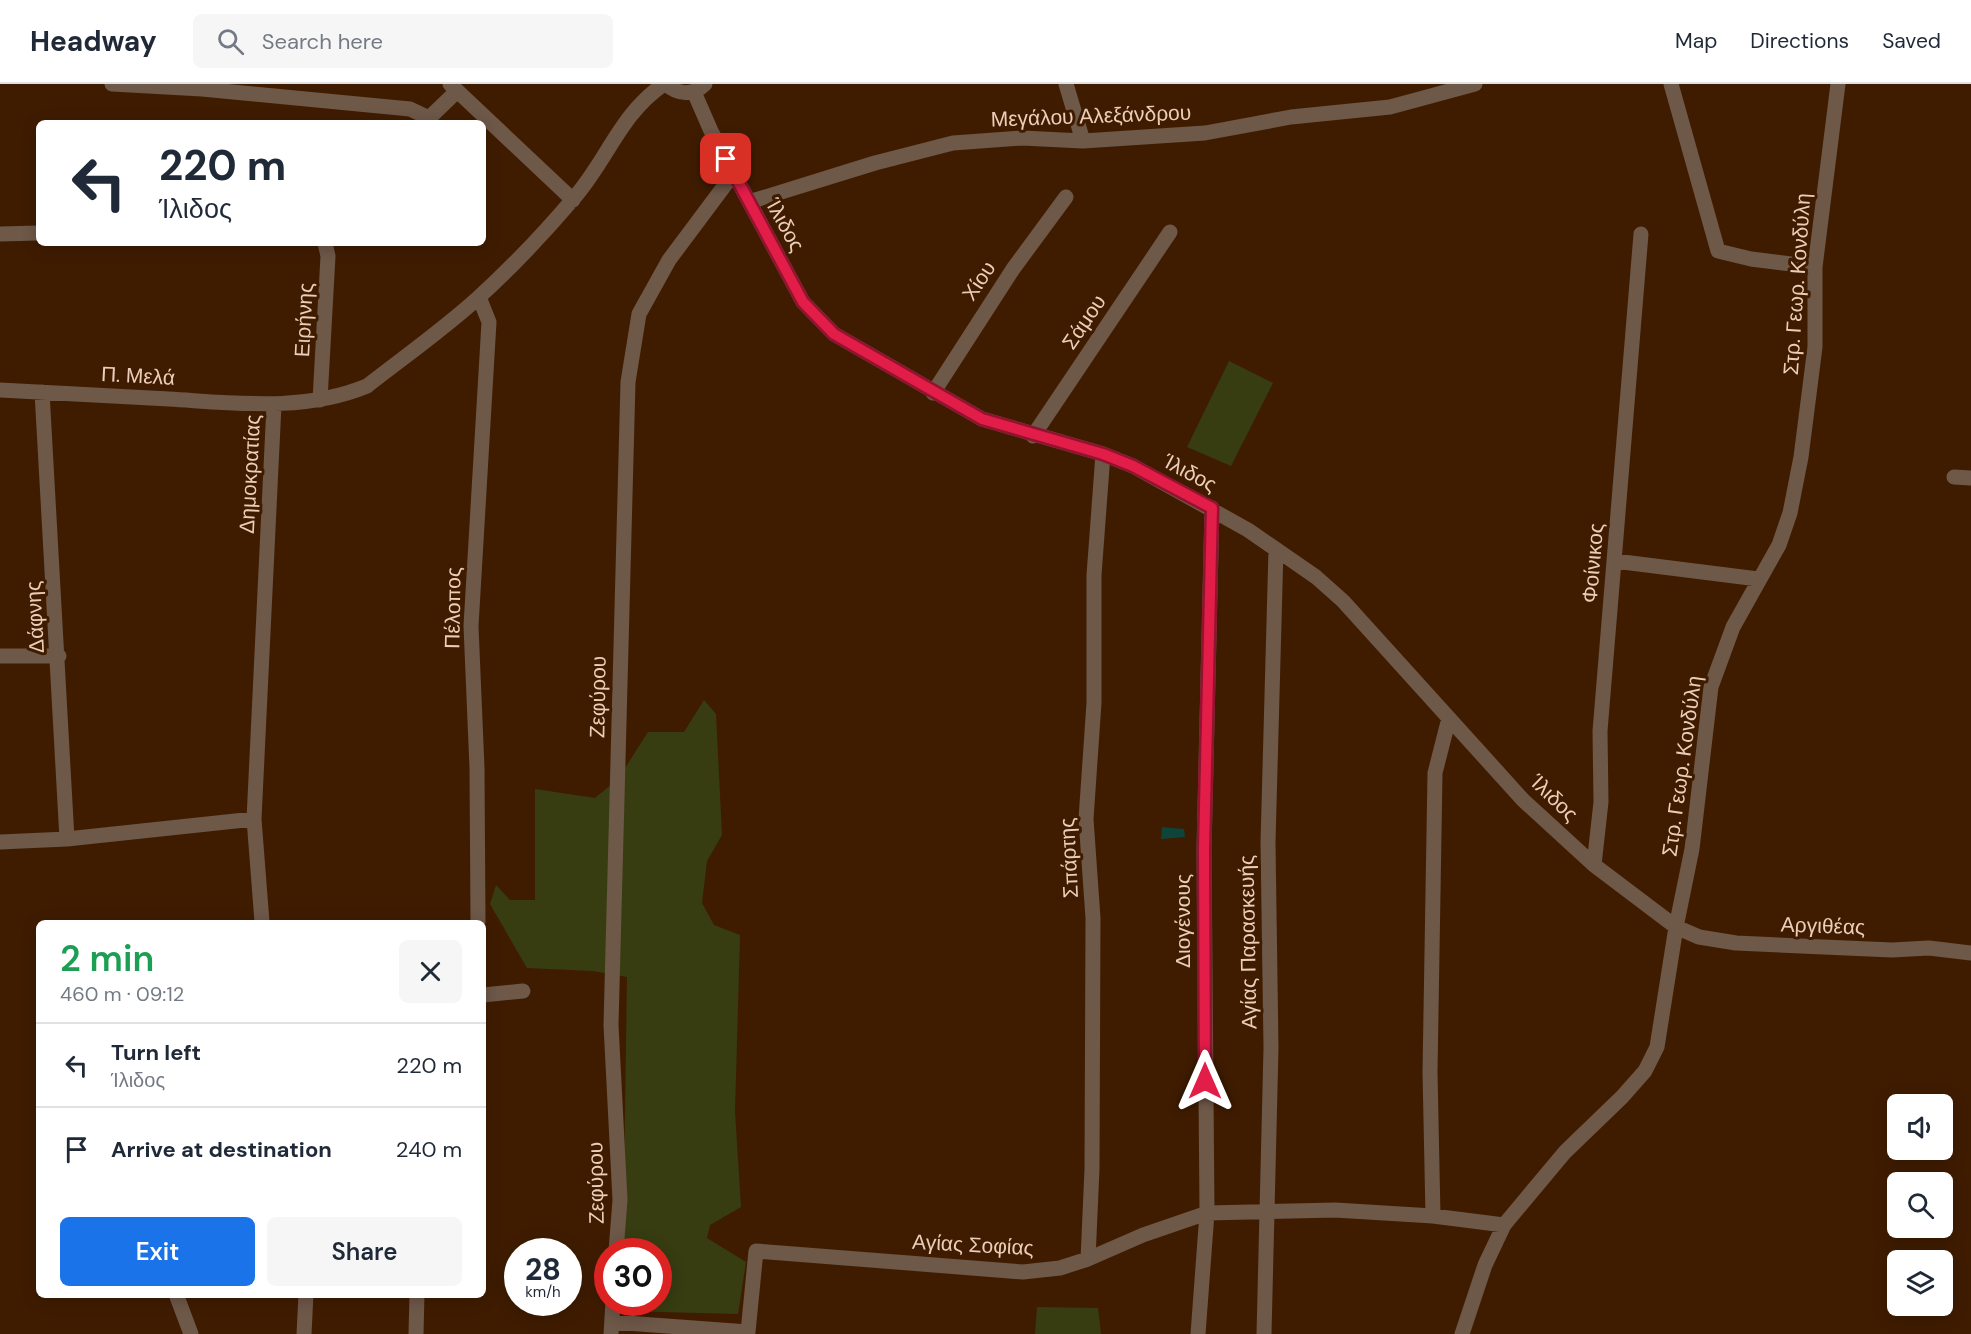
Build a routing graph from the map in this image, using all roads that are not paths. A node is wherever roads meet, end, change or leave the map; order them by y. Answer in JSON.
{"nodes":[{"id":1,"x":112,"y":84,"type":"edge"},
{"id":2,"x":665,"y":84,"type":"edge"},
{"id":3,"x":1066,"y":84,"type":"edge"},
{"id":4,"x":1475,"y":84,"type":"edge"},
{"id":5,"x":1671,"y":84,"type":"edge"},
{"id":6,"x":1838,"y":84,"type":"edge"},
{"id":7,"x":202,"y":87,"type":"edge"},
{"id":8,"x":453,"y":88,"type":"edge"},
{"id":9,"x":699,"y":88,"type":"edge"},
{"id":10,"x":425,"y":120,"type":"edge"},
{"id":11,"x":427,"y":120,"type":"edge"},
{"id":12,"x":1083,"y":141,"type":"junction"},
{"id":13,"x":734,"y":173,"type":"junction"},
{"id":14,"x":1066,"y":197,"type":"dead end"},
{"id":15,"x":573,"y":200,"type":"junction"},
{"id":16,"x":748,"y":202,"type":"junction"},
{"id":17,"x":1170,"y":232,"type":"dead end"},
{"id":18,"x":36,"y":233,"type":"edge"},
{"id":19,"x":0,"y":234,"type":"edge"},
{"id":20,"x":1641,"y":234,"type":"dead end"},
{"id":21,"x":326,"y":246,"type":"edge"},
{"id":22,"x":1815,"y":267,"type":"junction"},
{"id":23,"x":479,"y":297,"type":"junction"},
{"id":24,"x":0,"y":390,"type":"edge"},
{"id":25,"x":42,"y":392,"type":"junction"},
{"id":26,"x":933,"y":393,"type":"junction"},
{"id":27,"x":320,"y":400,"type":"junction"},
{"id":28,"x":274,"y":405,"type":"junction"},
{"id":29,"x":1033,"y":436,"type":"junction"},
{"id":30,"x":1103,"y":454,"type":"junction"},
{"id":31,"x":1954,"y":477,"type":"dead end"},
{"id":32,"x":1971,"y":478,"type":"edge"},
{"id":33,"x":1212,"y":508,"type":"junction"},
{"id":34,"x":1276,"y":549,"type":"junction"},
{"id":35,"x":1615,"y":561,"type":"junction"},
{"id":36,"x":1758,"y":579,"type":"junction"},
{"id":37,"x":0,"y":656,"type":"edge"},
{"id":38,"x":59,"y":656,"type":"junction"},
{"id":39,"x":1449,"y":718,"type":"junction"},
{"id":40,"x":254,"y":819,"type":"junction"},
{"id":41,"x":67,"y":839,"type":"junction"},
{"id":42,"x":0,"y":843,"type":"edge"},
{"id":43,"x":1594,"y":865,"type":"junction"},
{"id":44,"x":262,"y":920,"type":"edge"},
{"id":45,"x":478,"y":920,"type":"edge"},
{"id":46,"x":1676,"y":927,"type":"junction"},
{"id":47,"x":1971,"y":953,"type":"edge"},
{"id":48,"x":523,"y":991,"type":"dead end"},
{"id":49,"x":486,"y":995,"type":"edge"},
{"id":50,"x":1269,"y":1210,"type":"junction"},
{"id":51,"x":1207,"y":1213,"type":"junction"},
{"id":52,"x":1433,"y":1216,"type":"junction"},
{"id":53,"x":1504,"y":1225,"type":"junction"},
{"id":54,"x":617,"y":1238,"type":"edge"},
{"id":55,"x":1088,"y":1259,"type":"junction"},
{"id":56,"x":178,"y":1298,"type":"edge"},
{"id":57,"x":306,"y":1298,"type":"edge"},
{"id":58,"x":417,"y":1298,"type":"edge"},
{"id":59,"x":611,"y":1328,"type":"edge"},
{"id":60,"x":191,"y":1334,"type":"edge"},
{"id":61,"x":304,"y":1334,"type":"edge"},
{"id":62,"x":416,"y":1334,"type":"edge"},
{"id":63,"x":1198,"y":1334,"type":"edge"},
{"id":64,"x":1264,"y":1334,"type":"edge"},
{"id":65,"x":1462,"y":1334,"type":"edge"}],
"edges":[{"from":1,"to":7,"type":"street"},
{"from":2,"to":9,"type":"street"},
{"from":2,"to":15,"type":"street","name":"Δημοκρατίας"},
{"from":3,"to":12,"type":"street"},
{"from":4,"to":12,"type":"street","name":"Μεγάλου Αλεξάνδρου"},
{"from":5,"to":22,"type":"street"},
{"from":6,"to":22,"type":"street","name":"Στρ. Γεωρ. Κονδύλη"},
{"from":7,"to":10,"type":"street"},
{"from":8,"to":11,"type":"street"},
{"from":8,"to":15,"type":"street"},
{"from":9,"to":13,"type":"street","name":"Ίλιδος"},
{"from":12,"to":16,"type":"street","name":"Μεγάλου Αλεξάνδρου"},
{"from":13,"to":16,"type":"street","name":"Ίλιδος"},
{"from":13,"to":54,"type":"street","name":"Ζεφύρου"},
{"from":14,"to":26,"type":"street","name":"Χίου"},
{"from":15,"to":23,"type":"street","name":"Δημοκρατίας"},
{"from":16,"to":26,"type":"street","name":"Ίλιδος"},
{"from":17,"to":29,"type":"street","name":"Σάμου"},
{"from":18,"to":19,"type":"street"},
{"from":20,"to":35,"type":"street","name":"Φοίνικος"},
{"from":21,"to":27,"type":"street","name":"Ειρήνης"},
{"from":22,"to":36,"type":"street","name":"Στρ. Γεωρ. Κονδύλη"},
{"from":23,"to":27,"type":"street","name":"Δημοκρατίας"},
{"from":23,"to":45,"type":"street","name":"Πέλοπος"},
{"from":24,"to":25,"type":"street","name":"Π. Μελά"},
{"from":25,"to":28,"type":"street","name":"Π. Μελά"},
{"from":25,"to":38,"type":"street","name":"Δάφνης"},
{"from":26,"to":29,"type":"street","name":"Ίλιδος"},
{"from":27,"to":28,"type":"street","name":"Δημοκρατίας"},
{"from":28,"to":40,"type":"street","name":"Δημοκρατίας"},
{"from":29,"to":30,"type":"street","name":"Ίλιδος"},
{"from":30,"to":33,"type":"street","name":"Ίλιδος"},
{"from":30,"to":55,"type":"street","name":"Σπάρτης"},
{"from":31,"to":32,"type":"street"},
{"from":33,"to":34,"type":"street","name":"Ίλιδος"},
{"from":33,"to":51,"type":"street","name":"Διογένους"},
{"from":34,"to":39,"type":"street","name":"Ίλιδος"},
{"from":34,"to":50,"type":"street","name":"Αγίας Παρασκευής"},
{"from":35,"to":36,"type":"street"},
{"from":35,"to":43,"type":"street","name":"Φοίνικος"},
{"from":36,"to":46,"type":"street","name":"Στρ. Γεωρ. Κονδύλη"},
{"from":37,"to":38,"type":"street"},
{"from":38,"to":41,"type":"street","name":"Δάφνης"},
{"from":39,"to":43,"type":"street","name":"Ίλιδος"},
{"from":39,"to":52,"type":"street"},
{"from":40,"to":41,"type":"street"},
{"from":40,"to":44,"type":"street","name":"Δημοκρατίας"},
{"from":41,"to":42,"type":"street"},
{"from":43,"to":46,"type":"street","name":"Ίλιδος"},
{"from":46,"to":47,"type":"street","name":"Αργιθέας"},
{"from":46,"to":53,"type":"street","name":"Στρ. Γεωρ. Κονδύλη"},
{"from":48,"to":49,"type":"street"},
{"from":50,"to":51,"type":"street","name":"Αγίας Σοφίας"},
{"from":50,"to":52,"type":"street","name":"Αγίας Σοφίας"},
{"from":50,"to":64,"type":"street","name":"Αγίας Παρασκευής"},
{"from":51,"to":55,"type":"street","name":"Αγίας Σοφίας"},
{"from":51,"to":63,"type":"street","name":"Διογένους"},
{"from":52,"to":53,"type":"street","name":"Αγίας Σοφίας"},
{"from":53,"to":65,"type":"street","name":"Στρ. Γεωρ. Κονδύλη"},
{"from":55,"to":59,"type":"street","name":"Αγίας Σοφίας"},
{"from":56,"to":60,"type":"street"},
{"from":57,"to":61,"type":"street"},
{"from":58,"to":62,"type":"street"}]}
